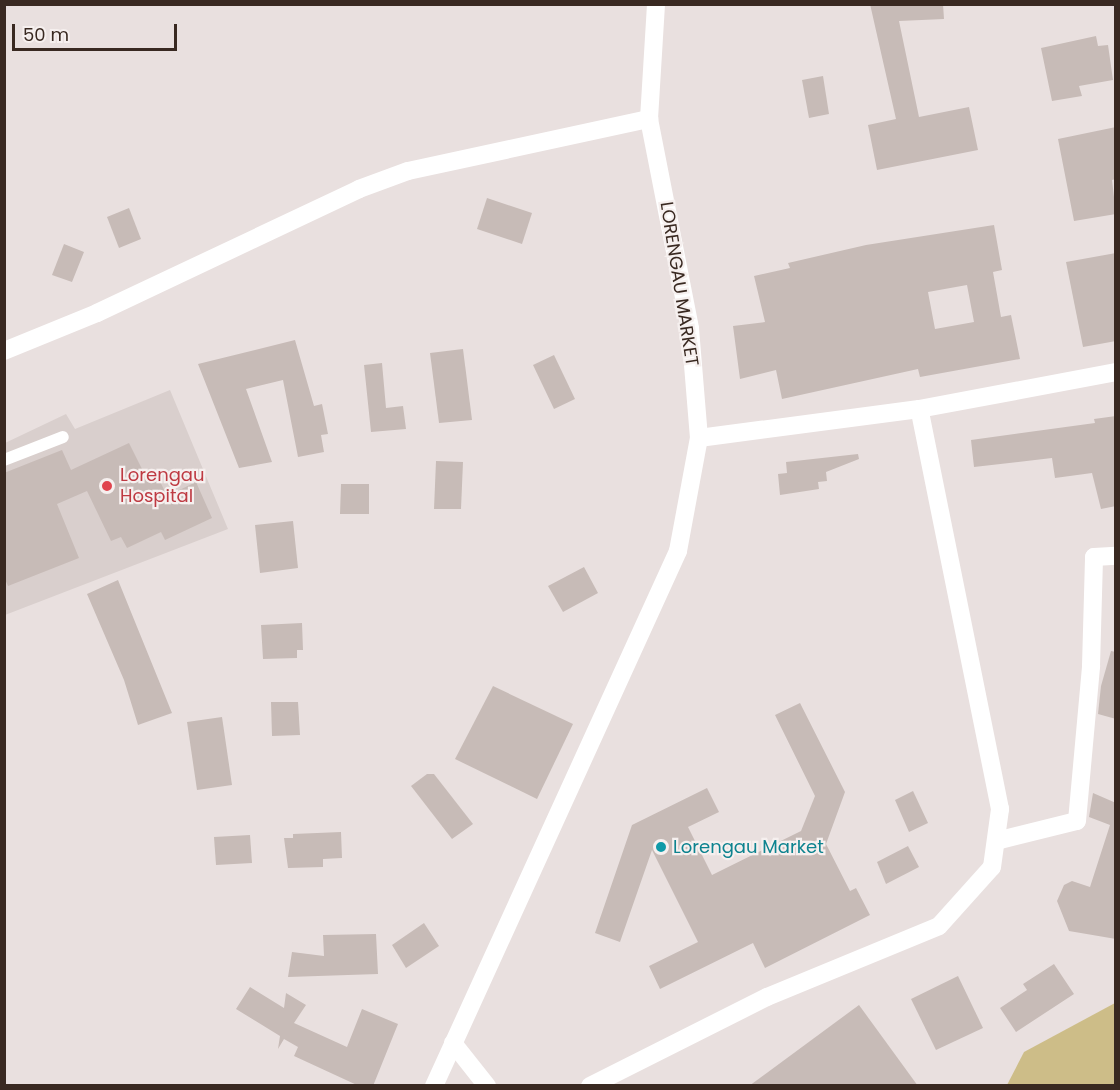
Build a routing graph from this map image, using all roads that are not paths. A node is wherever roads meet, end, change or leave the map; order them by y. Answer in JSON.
{"nodes":[{"id":1,"x":656,"y":4,"type":"edge"},
{"id":2,"x":649,"y":119,"type":"junction"},
{"id":3,"x":4,"y":351,"type":"edge"},
{"id":4,"x":1116,"y":372,"type":"edge"},
{"id":5,"x":919,"y":409,"type":"junction"},
{"id":6,"x":63,"y":437,"type":"dead end"},
{"id":7,"x":699,"y":438,"type":"junction"},
{"id":8,"x":4,"y":460,"type":"edge"},
{"id":9,"x":1116,"y":556,"type":"edge"},
{"id":10,"x":996,"y":841,"type":"junction"},
{"id":11,"x":453,"y":1043,"type":"junction"},
{"id":12,"x":434,"y":1086,"type":"edge"},
{"id":13,"x":487,"y":1086,"type":"edge"},
{"id":14,"x":590,"y":1086,"type":"edge"}],
"edges":[{"from":1,"to":2,"type":"street","name":"LORENGAU MARKET"},
{"from":2,"to":3,"type":"street"},
{"from":2,"to":7,"type":"street","name":"LORENGAU MARKET"},
{"from":4,"to":5,"type":"street"},
{"from":5,"to":7,"type":"street"},
{"from":5,"to":10,"type":"street"},
{"from":6,"to":8,"type":"lane"},
{"from":7,"to":11,"type":"street","name":"LORENGAU MARKET"},
{"from":9,"to":10,"type":"street"},
{"from":10,"to":14,"type":"street"},
{"from":11,"to":12,"type":"street","name":"LORENGAU MARKET"},
{"from":11,"to":13,"type":"street"}]}
